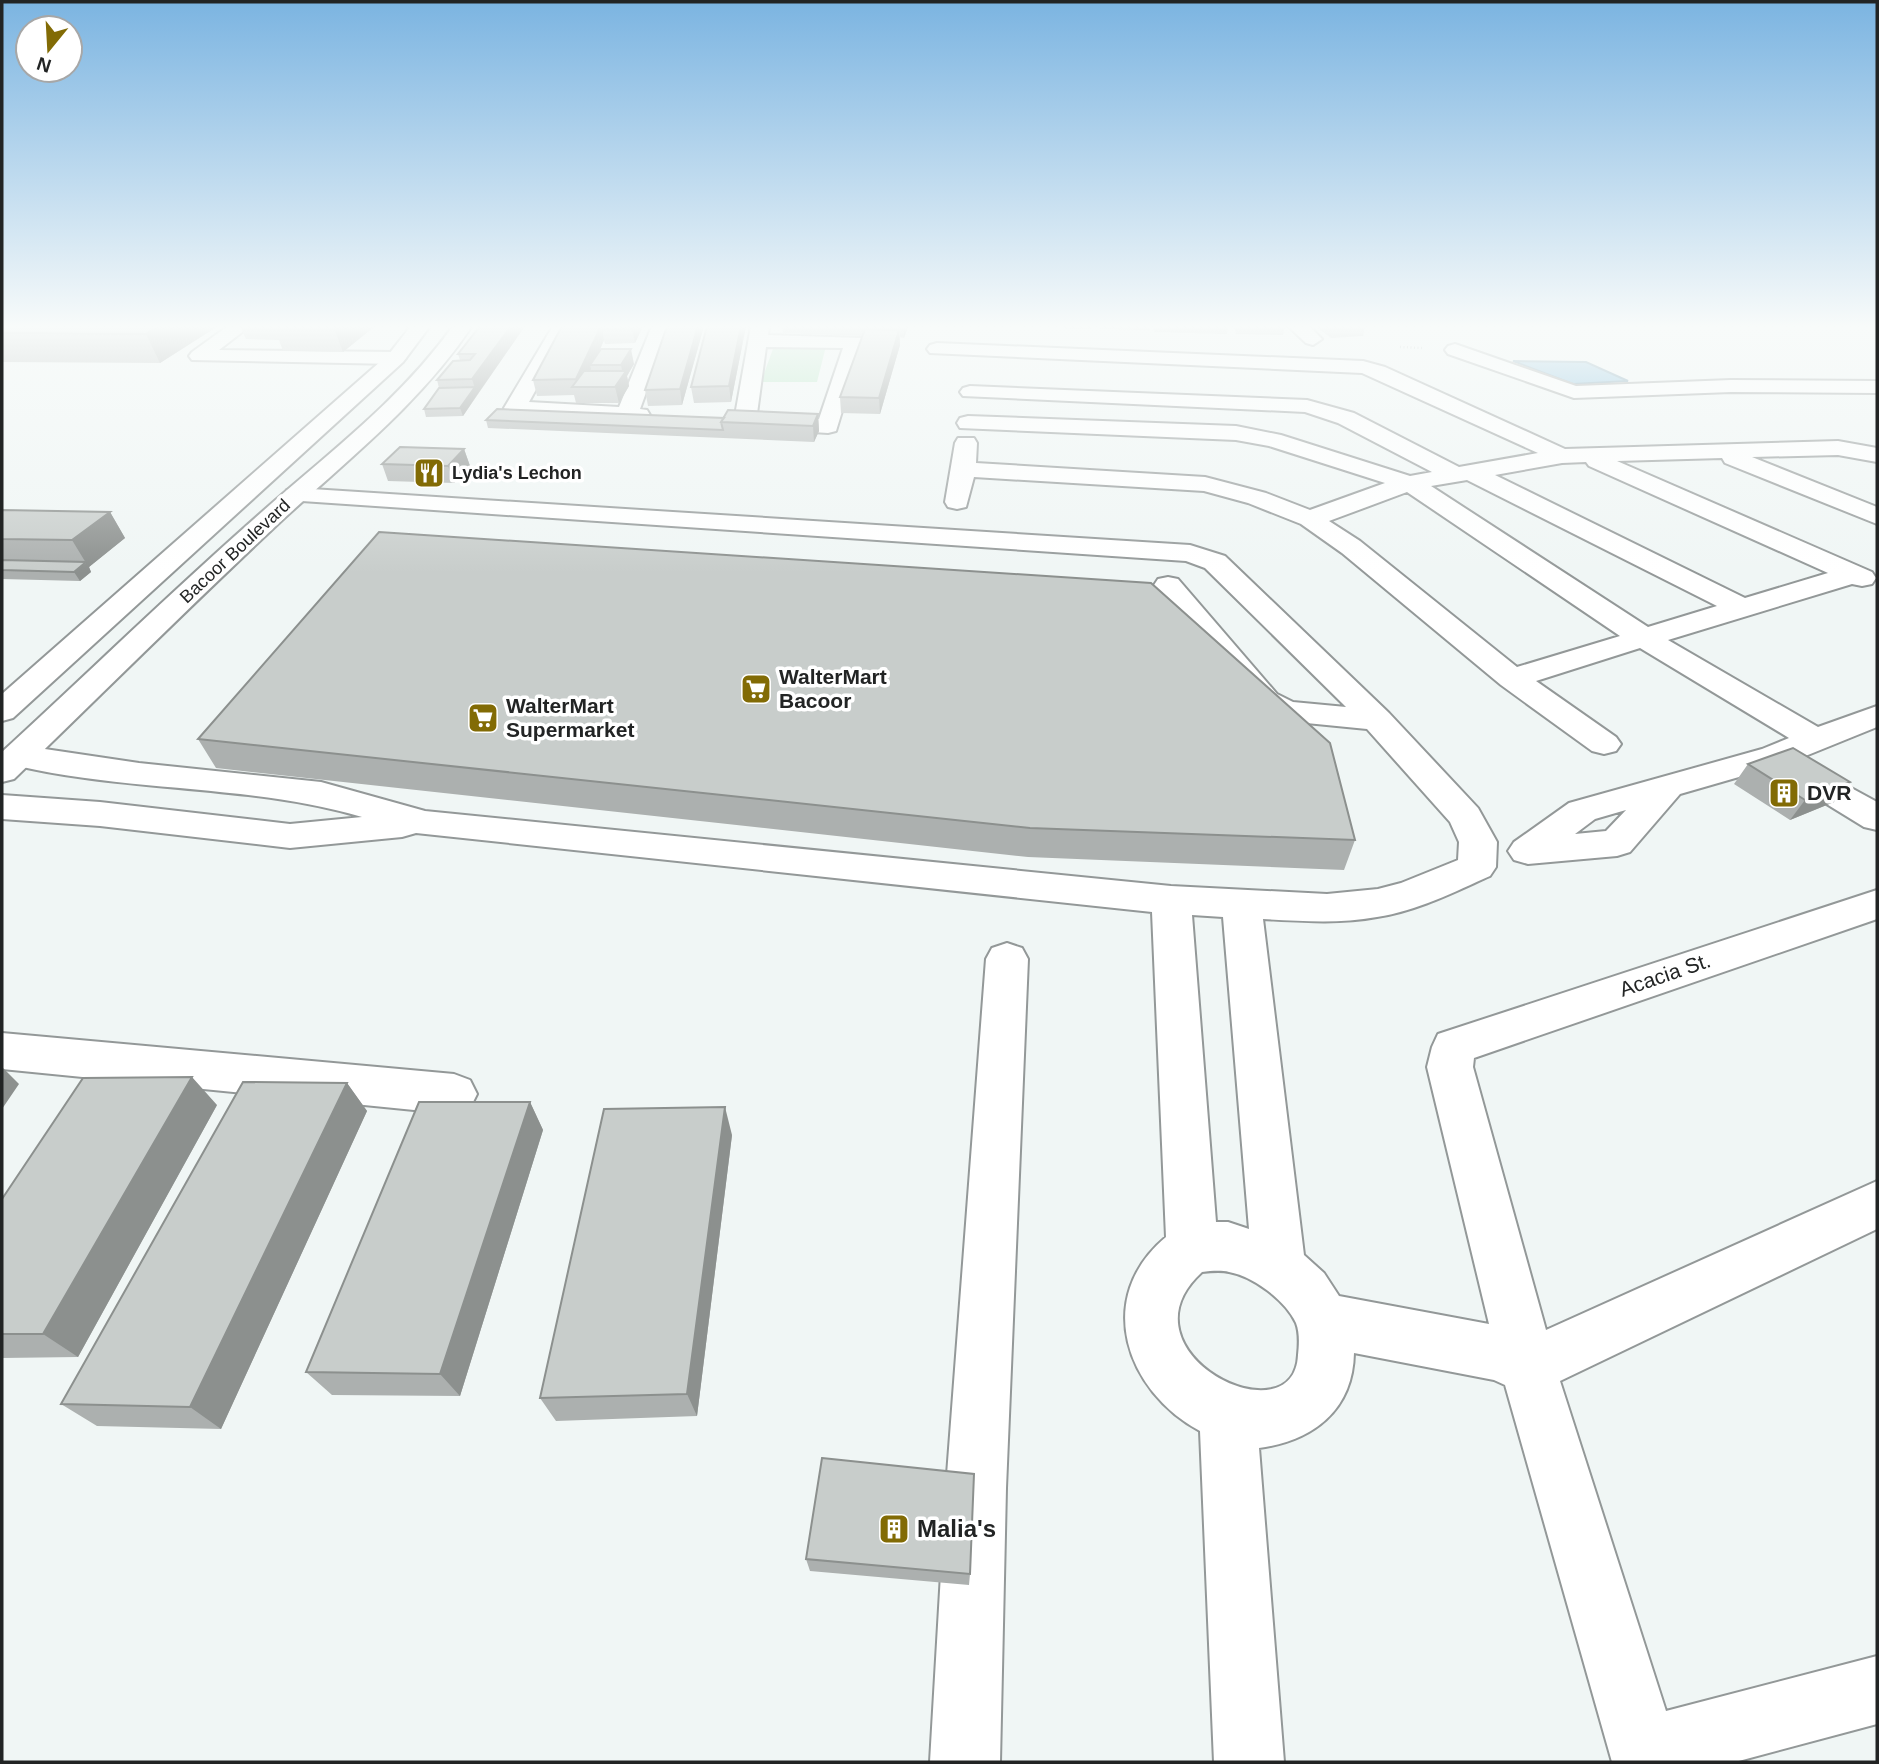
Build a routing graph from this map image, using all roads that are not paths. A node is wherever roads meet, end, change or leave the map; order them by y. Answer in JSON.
{"nodes":[{"id":1,"x":340,"y":408,"type":"edge"},
{"id":2,"x":391,"y":408,"type":"edge"},
{"id":3,"x":520,"y":408,"type":"edge"},
{"id":4,"x":630,"y":408,"type":"edge"},
{"id":5,"x":747,"y":408,"type":"edge"},
{"id":6,"x":833,"y":408,"type":"edge"},
{"id":7,"x":969,"y":408,"type":"edge"},
{"id":8,"x":1310,"y":408,"type":"edge"},
{"id":9,"x":1464,"y":408,"type":"edge"},
{"id":10,"x":627,"y":415,"type":"junction"},
{"id":11,"x":666,"y":417,"type":"edge"},
{"id":12,"x":719,"y":420,"type":"edge"},
{"id":13,"x":745,"y":421,"type":"junction"},
{"id":14,"x":968,"y":423,"type":"junction"},
{"id":15,"x":1720,"y":453,"type":"junction"},
{"id":16,"x":1877,"y":455,"type":"edge"},
{"id":17,"x":1574,"y":456,"type":"junction"},
{"id":18,"x":964,"y":469,"type":"junction"},
{"id":19,"x":1463,"y":473,"type":"junction"},
{"id":20,"x":1409,"y":483,"type":"junction"},
{"id":21,"x":296,"y":495,"type":"junction"},
{"id":22,"x":957,"y":502,"type":"dead end"},
{"id":23,"x":1877,"y":516,"type":"edge"},
{"id":24,"x":1310,"y":519,"type":"junction"},
{"id":25,"x":1865,"y":579,"type":"edge"},
{"id":26,"x":1168,"y":585,"type":"dead end"},
{"id":27,"x":1740,"y":607,"type":"junction"},
{"id":28,"x":1644,"y":638,"type":"junction"},
{"id":29,"x":1512,"y":678,"type":"junction"},
{"id":30,"x":2,"y":711,"type":"edge"},
{"id":31,"x":1877,"y":716,"type":"edge"},
{"id":32,"x":1377,"y":720,"type":"junction"},
{"id":33,"x":1815,"y":740,"type":"junction"},
{"id":34,"x":1604,"y":744,"type":"dead end"},
{"id":35,"x":1774,"y":756,"type":"junction"},
{"id":36,"x":10,"y":764,"type":"edge"},
{"id":37,"x":254,"y":787,"type":"junction"},
{"id":38,"x":2,"y":807,"type":"edge"},
{"id":39,"x":1877,"y":818,"type":"edge"},
{"id":40,"x":425,"y":823,"type":"junction"},
{"id":41,"x":216,"y":828,"type":"junction"},
{"id":42,"x":1477,"y":867,"type":"junction"},
{"id":43,"x":1171,"y":900,"type":"junction"},
{"id":44,"x":1241,"y":903,"type":"junction"},
{"id":45,"x":1877,"y":904,"type":"edge"},
{"id":46,"x":1007,"y":959,"type":"dead end"},
{"id":47,"x":2,"y":1051,"type":"edge"},
{"id":48,"x":454,"y":1094,"type":"dead end"},
{"id":49,"x":1877,"y":1204,"type":"edge"},
{"id":50,"x":1192,"y":1250,"type":"junction"},
{"id":51,"x":1279,"y":1269,"type":"junction"},
{"id":52,"x":1322,"y":1320,"type":"junction"},
{"id":53,"x":1528,"y":1367,"type":"junction"},
{"id":54,"x":1228,"y":1416,"type":"junction"},
{"id":55,"x":1877,"y":1690,"type":"edge"},
{"id":56,"x":1645,"y":1757,"type":"edge"},
{"id":57,"x":965,"y":1762,"type":"edge"},
{"id":58,"x":1249,"y":1762,"type":"edge"}],
"edges":[{"from":1,"to":30,"type":"street","name":"Bacoor Boulevard"},
{"from":2,"to":21,"type":"street","name":"Bacoor Boulevard"},
{"from":3,"to":10,"type":"street"},
{"from":4,"to":10,"type":"street"},
{"from":5,"to":13,"type":"street"},
{"from":6,"to":13,"type":"street"},
{"from":7,"to":14,"type":"street"},
{"from":8,"to":19,"type":"street"},
{"from":9,"to":17,"type":"street"},
{"from":10,"to":11,"type":"street"},
{"from":12,"to":13,"type":"street"},
{"from":14,"to":18,"type":"street"},
{"from":14,"to":20,"type":"street"},
{"from":15,"to":16,"type":"street"},
{"from":15,"to":17,"type":"street"},
{"from":15,"to":23,"type":"street"},
{"from":17,"to":19,"type":"street"},
{"from":17,"to":25,"type":"street"},
{"from":18,"to":22,"type":"street"},
{"from":18,"to":24,"type":"street"},
{"from":19,"to":20,"type":"street"},
{"from":19,"to":27,"type":"street"},
{"from":20,"to":24,"type":"street"},
{"from":20,"to":28,"type":"street"},
{"from":21,"to":32,"type":"street"},
{"from":21,"to":36,"type":"street","name":"Bacoor Boulevard"},
{"from":24,"to":29,"type":"street"},
{"from":25,"to":27,"type":"street"},
{"from":26,"to":32,"type":"street"},
{"from":27,"to":28,"type":"street"},
{"from":28,"to":29,"type":"street"},
{"from":28,"to":33,"type":"street"},
{"from":29,"to":34,"type":"street"},
{"from":31,"to":33,"type":"street"},
{"from":32,"to":42,"type":"street"},
{"from":33,"to":35,"type":"street"},
{"from":35,"to":39,"type":"street"},
{"from":35,"to":42,"type":"street"},
{"from":36,"to":37,"type":"street"},
{"from":37,"to":40,"type":"street"},
{"from":37,"to":41,"type":"street"},
{"from":38,"to":41,"type":"street"},
{"from":40,"to":41,"type":"street"},
{"from":40,"to":43,"type":"street"},
{"from":42,"to":44,"type":"street"},
{"from":43,"to":44,"type":"street"},
{"from":43,"to":50,"type":"street"},
{"from":44,"to":51,"type":"street"},
{"from":45,"to":53,"type":"street","name":"Acacia St."},
{"from":46,"to":57,"type":"street"},
{"from":47,"to":48,"type":"street"},
{"from":49,"to":53,"type":"street"},
{"from":50,"to":51,"type":"street"},
{"from":50,"to":54,"type":"street"},
{"from":51,"to":52,"type":"street"},
{"from":52,"to":53,"type":"street"},
{"from":52,"to":54,"type":"street"},
{"from":53,"to":56,"type":"street"},
{"from":54,"to":58,"type":"street"},
{"from":55,"to":56,"type":"street"}]}
